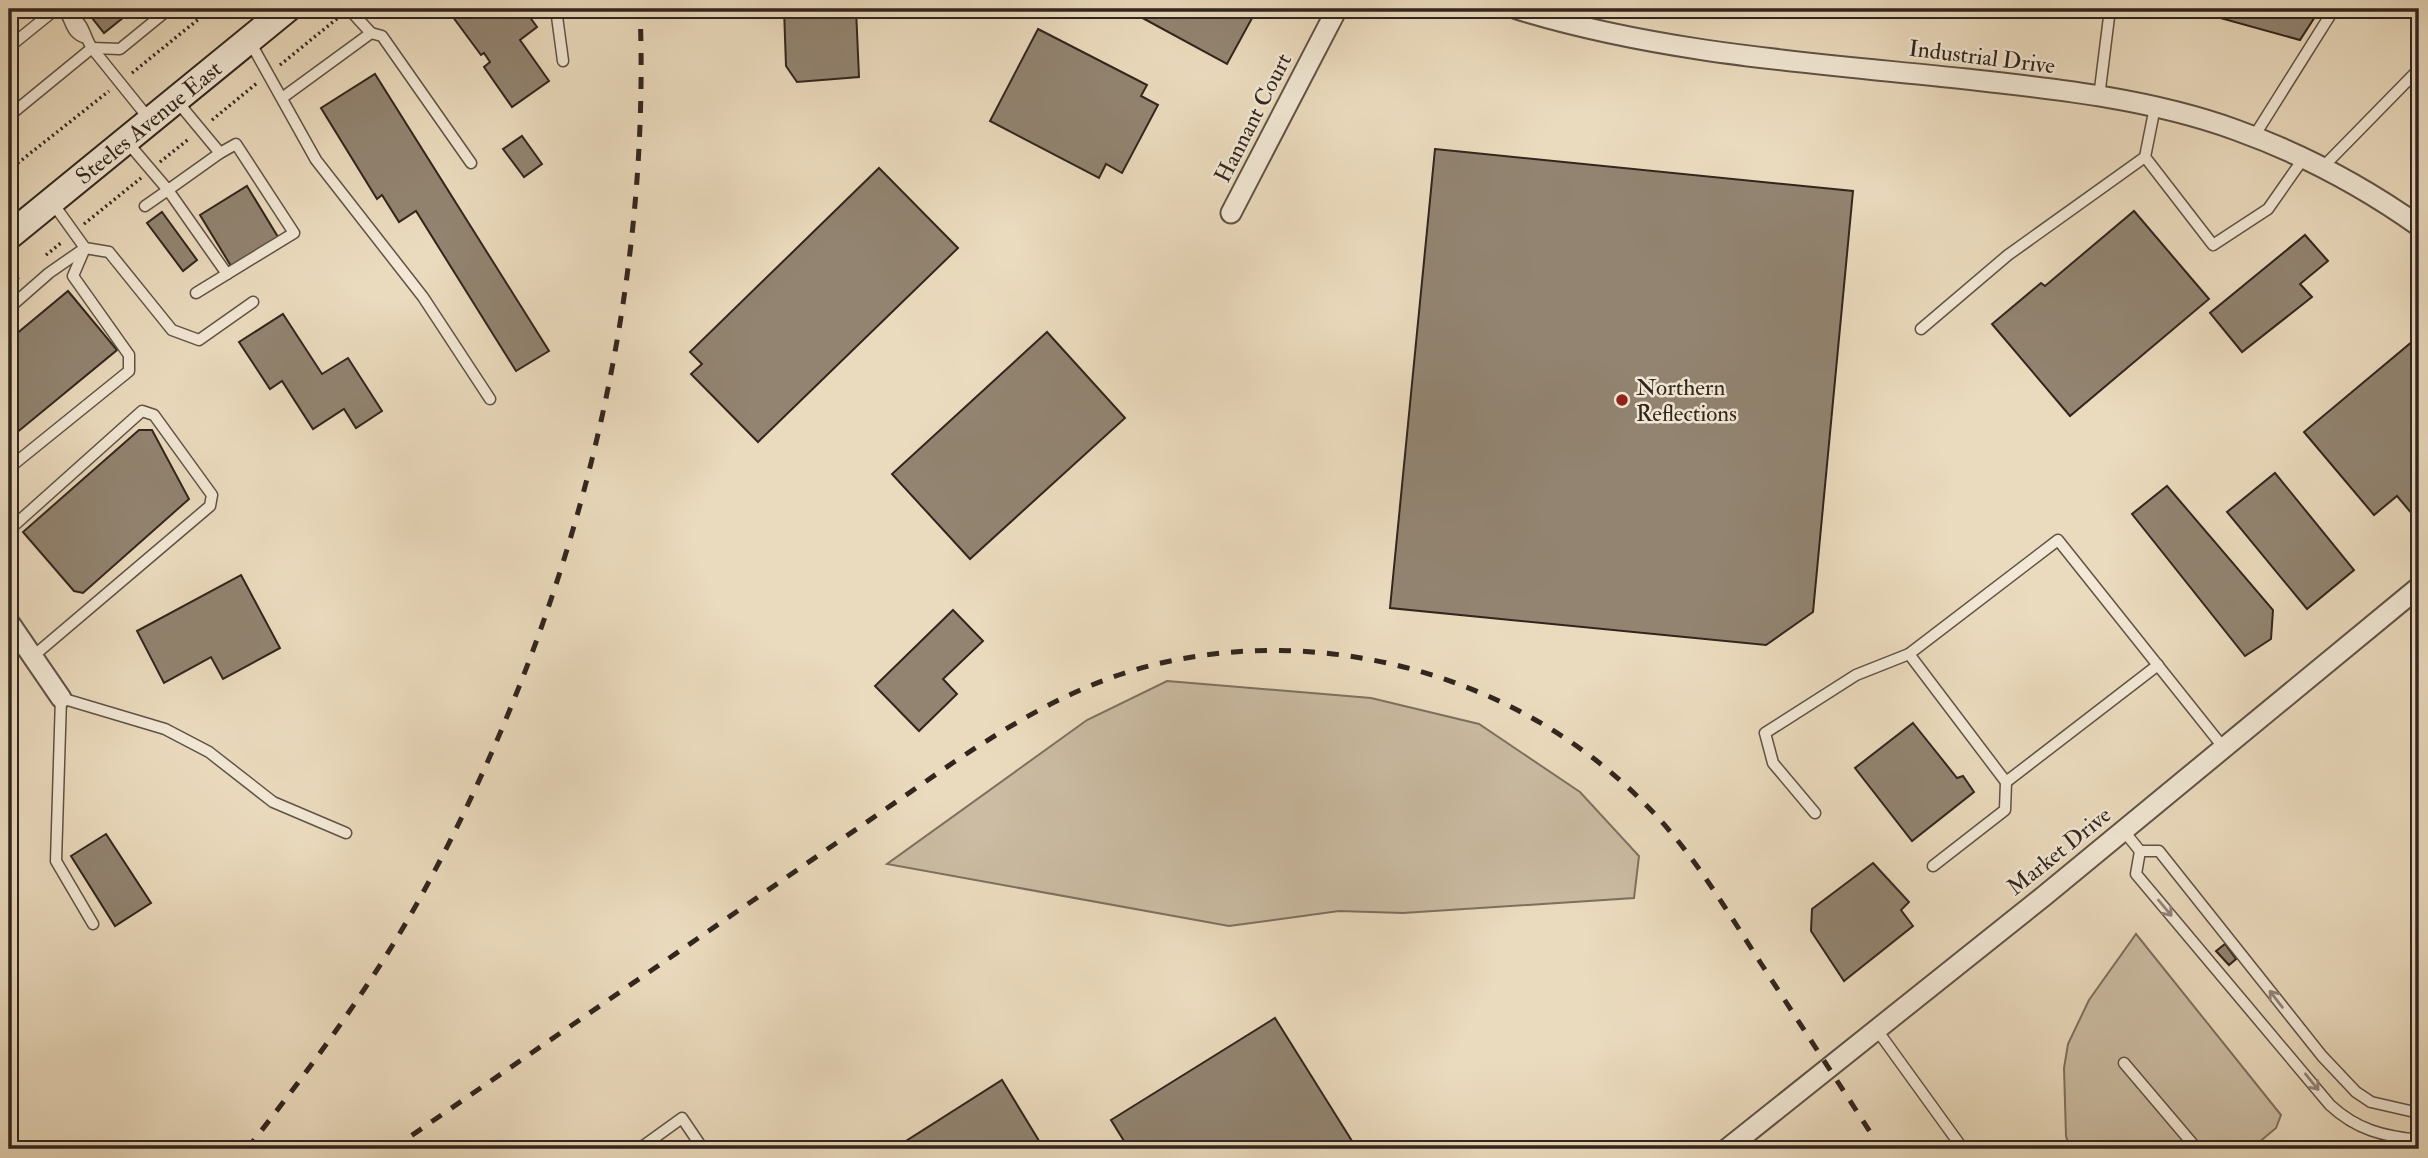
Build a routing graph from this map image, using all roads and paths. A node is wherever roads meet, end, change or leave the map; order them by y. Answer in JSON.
{"nodes":[{"id":1,"x":57,"y":9,"type":"edge"},
{"id":2,"x":169,"y":9,"type":"edge"},
{"id":3,"x":288,"y":9,"type":"edge"},
{"id":4,"x":349,"y":9,"type":"edge"},
{"id":5,"x":556,"y":9,"type":"edge"},
{"id":6,"x":1337,"y":9,"type":"edge"},
{"id":7,"x":1517,"y":9,"type":"edge"},
{"id":8,"x":2110,"y":9,"type":"edge"},
{"id":9,"x":2334,"y":9,"type":"edge"},
{"id":10,"x":65,"y":13,"type":"edge"},
{"id":11,"x":371,"y":33,"type":"junction"},
{"id":12,"x":249,"y":40,"type":"junction"},
{"id":13,"x":9,"y":47,"type":"edge"},
{"id":14,"x":92,"y":48,"type":"junction"},
{"id":15,"x":563,"y":61,"type":"dead end"},
{"id":16,"x":2419,"y":69,"type":"edge"},
{"id":17,"x":267,"y":75,"type":"junction"},
{"id":18,"x":282,"y":98,"type":"junction"},
{"id":19,"x":2098,"y":98,"type":"junction"},
{"id":20,"x":175,"y":100,"type":"junction"},
{"id":21,"x":2155,"y":107,"type":"junction"},
{"id":22,"x":9,"y":116,"type":"edge"},
{"id":23,"x":150,"y":120,"type":"junction"},
{"id":24,"x":200,"y":130,"type":"junction"},
{"id":25,"x":2253,"y":138,"type":"junction"},
{"id":26,"x":126,"y":140,"type":"junction"},
{"id":27,"x":220,"y":153,"type":"junction"},
{"id":28,"x":2144,"y":157,"type":"junction"},
{"id":29,"x":2303,"y":159,"type":"junction"},
{"id":30,"x":471,"y":163,"type":"dead end"},
{"id":31,"x":2321,"y":169,"type":"junction"},
{"id":32,"x":150,"y":170,"type":"junction"},
{"id":33,"x":168,"y":190,"type":"junction"},
{"id":34,"x":51,"y":201,"type":"junction"},
{"id":35,"x":145,"y":206,"type":"dead end"},
{"id":36,"x":1231,"y":213,"type":"dead end"},
{"id":37,"x":2419,"y":226,"type":"edge"},
{"id":38,"x":74,"y":232,"type":"junction"},
{"id":39,"x":9,"y":236,"type":"edge"},
{"id":40,"x":85,"y":248,"type":"junction"},
{"id":41,"x":37,"y":263,"type":"dead end"},
{"id":42,"x":27,"y":270,"type":"dead end"},
{"id":43,"x":227,"y":274,"type":"junction"},
{"id":44,"x":9,"y":286,"type":"edge"},
{"id":45,"x":195,"y":293,"type":"dead end"},
{"id":46,"x":253,"y":302,"type":"dead end"},
{"id":47,"x":9,"y":308,"type":"edge"},
{"id":48,"x":1921,"y":329,"type":"dead end"},
{"id":49,"x":490,"y":399,"type":"dead end"},
{"id":50,"x":9,"y":468,"type":"edge"},
{"id":51,"x":9,"y":530,"type":"edge"},
{"id":52,"x":2419,"y":587,"type":"edge"},
{"id":53,"x":9,"y":622,"type":"edge"},
{"id":54,"x":1909,"y":654,"type":"junction"},
{"id":55,"x":30,"y":658,"type":"junction"},
{"id":56,"x":2158,"y":665,"type":"junction"},
{"id":57,"x":61,"y":698,"type":"junction"},
{"id":58,"x":2223,"y":747,"type":"junction"},
{"id":59,"x":2006,"y":782,"type":"junction"},
{"id":60,"x":1815,"y":813,"type":"dead end"},
{"id":61,"x":2123,"y":830,"type":"junction"},
{"id":62,"x":346,"y":833,"type":"dead end"},
{"id":63,"x":2140,"y":851,"type":"junction"},
{"id":64,"x":1933,"y":866,"type":"dead end"},
{"id":65,"x":93,"y":924,"type":"dead end"},
{"id":66,"x":1877,"y":1030,"type":"junction"},
{"id":67,"x":2124,"y":1063,"type":"dead end"},
{"id":68,"x":2419,"y":1113,"type":"edge"},
{"id":69,"x":2390,"y":1137,"type":"junction"},
{"id":70,"x":2419,"y":1140,"type":"edge"},
{"id":71,"x":639,"y":1149,"type":"edge"},
{"id":72,"x":703,"y":1149,"type":"edge"},
{"id":73,"x":1727,"y":1149,"type":"edge"},
{"id":74,"x":1963,"y":1149,"type":"edge"},
{"id":75,"x":2197,"y":1149,"type":"edge"},
{"id":76,"x":2392,"y":1149,"type":"edge"}],
"edges":[{"from":1,"to":13,"type":"lane"},
{"from":2,"to":14,"type":"lane"},
{"from":3,"to":12,"type":"main road","name":"Steeles Avenue East"},
{"from":4,"to":11,"type":"lane"},
{"from":4,"to":17,"type":"path"},
{"from":5,"to":15,"type":"lane"},
{"from":6,"to":36,"type":"street","name":"Hannant Court"},
{"from":7,"to":19,"type":"street","name":"Industrial Drive"},
{"from":8,"to":19,"type":"lane"},
{"from":9,"to":25,"type":"lane"},
{"from":10,"to":14,"type":"lane"},
{"from":11,"to":18,"type":"lane"},
{"from":11,"to":30,"type":"lane"},
{"from":12,"to":17,"type":"lane"},
{"from":12,"to":20,"type":"main road","name":"Steeles Avenue East"},
{"from":14,"to":22,"type":"lane"},
{"from":14,"to":23,"type":"lane"},
{"from":16,"to":31,"type":"lane"},
{"from":17,"to":18,"type":"lane"},
{"from":17,"to":24,"type":"path"},
{"from":18,"to":49,"type":"lane"},
{"from":19,"to":21,"type":"street","name":"Industrial Drive"},
{"from":20,"to":23,"type":"main road","name":"Steeles Avenue East"},
{"from":20,"to":24,"type":"lane"},
{"from":21,"to":25,"type":"street","name":"Industrial Drive"},
{"from":21,"to":28,"type":"lane"},
{"from":23,"to":26,"type":"main road","name":"Steeles Avenue East"},
{"from":24,"to":27,"type":"lane"},
{"from":24,"to":32,"type":"path"},
{"from":25,"to":29,"type":"street","name":"Industrial Drive"},
{"from":26,"to":32,"type":"lane"},
{"from":26,"to":34,"type":"main road","name":"Steeles Avenue East"},
{"from":27,"to":33,"type":"lane"},
{"from":27,"to":43,"type":"lane"},
{"from":28,"to":29,"type":"lane"},
{"from":28,"to":48,"type":"lane"},
{"from":29,"to":31,"type":"street","name":"Industrial Drive"},
{"from":31,"to":37,"type":"street","name":"Industrial Drive"},
{"from":32,"to":33,"type":"lane"},
{"from":32,"to":38,"type":"path"},
{"from":33,"to":35,"type":"lane"},
{"from":33,"to":43,"type":"lane"},
{"from":34,"to":38,"type":"lane"},
{"from":34,"to":39,"type":"main road","name":"Steeles Avenue East"},
{"from":38,"to":40,"type":"lane"},
{"from":38,"to":41,"type":"path"},
{"from":40,"to":46,"type":"lane"},
{"from":40,"to":47,"type":"lane"},
{"from":40,"to":50,"type":"lane"},
{"from":42,"to":44,"type":"path"},
{"from":43,"to":45,"type":"lane"},
{"from":51,"to":55,"type":"lane"},
{"from":52,"to":58,"type":"street","name":"Market Drive"},
{"from":53,"to":55,"type":"street"},
{"from":54,"to":56,"type":"lane"},
{"from":54,"to":59,"type":"lane"},
{"from":54,"to":60,"type":"lane"},
{"from":55,"to":57,"type":"street"},
{"from":56,"to":58,"type":"lane"},
{"from":56,"to":59,"type":"lane"},
{"from":57,"to":62,"type":"lane"},
{"from":57,"to":65,"type":"lane"},
{"from":58,"to":61,"type":"street","name":"Market Drive"},
{"from":59,"to":64,"type":"lane"},
{"from":61,"to":63,"type":"lane"},
{"from":61,"to":66,"type":"street","name":"Market Drive"},
{"from":68,"to":63,"type":"lane","one_way":true},
{"from":63,"to":69,"type":"lane","one_way":true},
{"from":66,"to":73,"type":"street","name":"Market Drive"},
{"from":66,"to":74,"type":"lane"},
{"from":67,"to":75,"type":"lane"},
{"from":69,"to":70,"type":"lane"},
{"from":69,"to":76,"type":"lane"},
{"from":71,"to":72,"type":"lane"}]}
